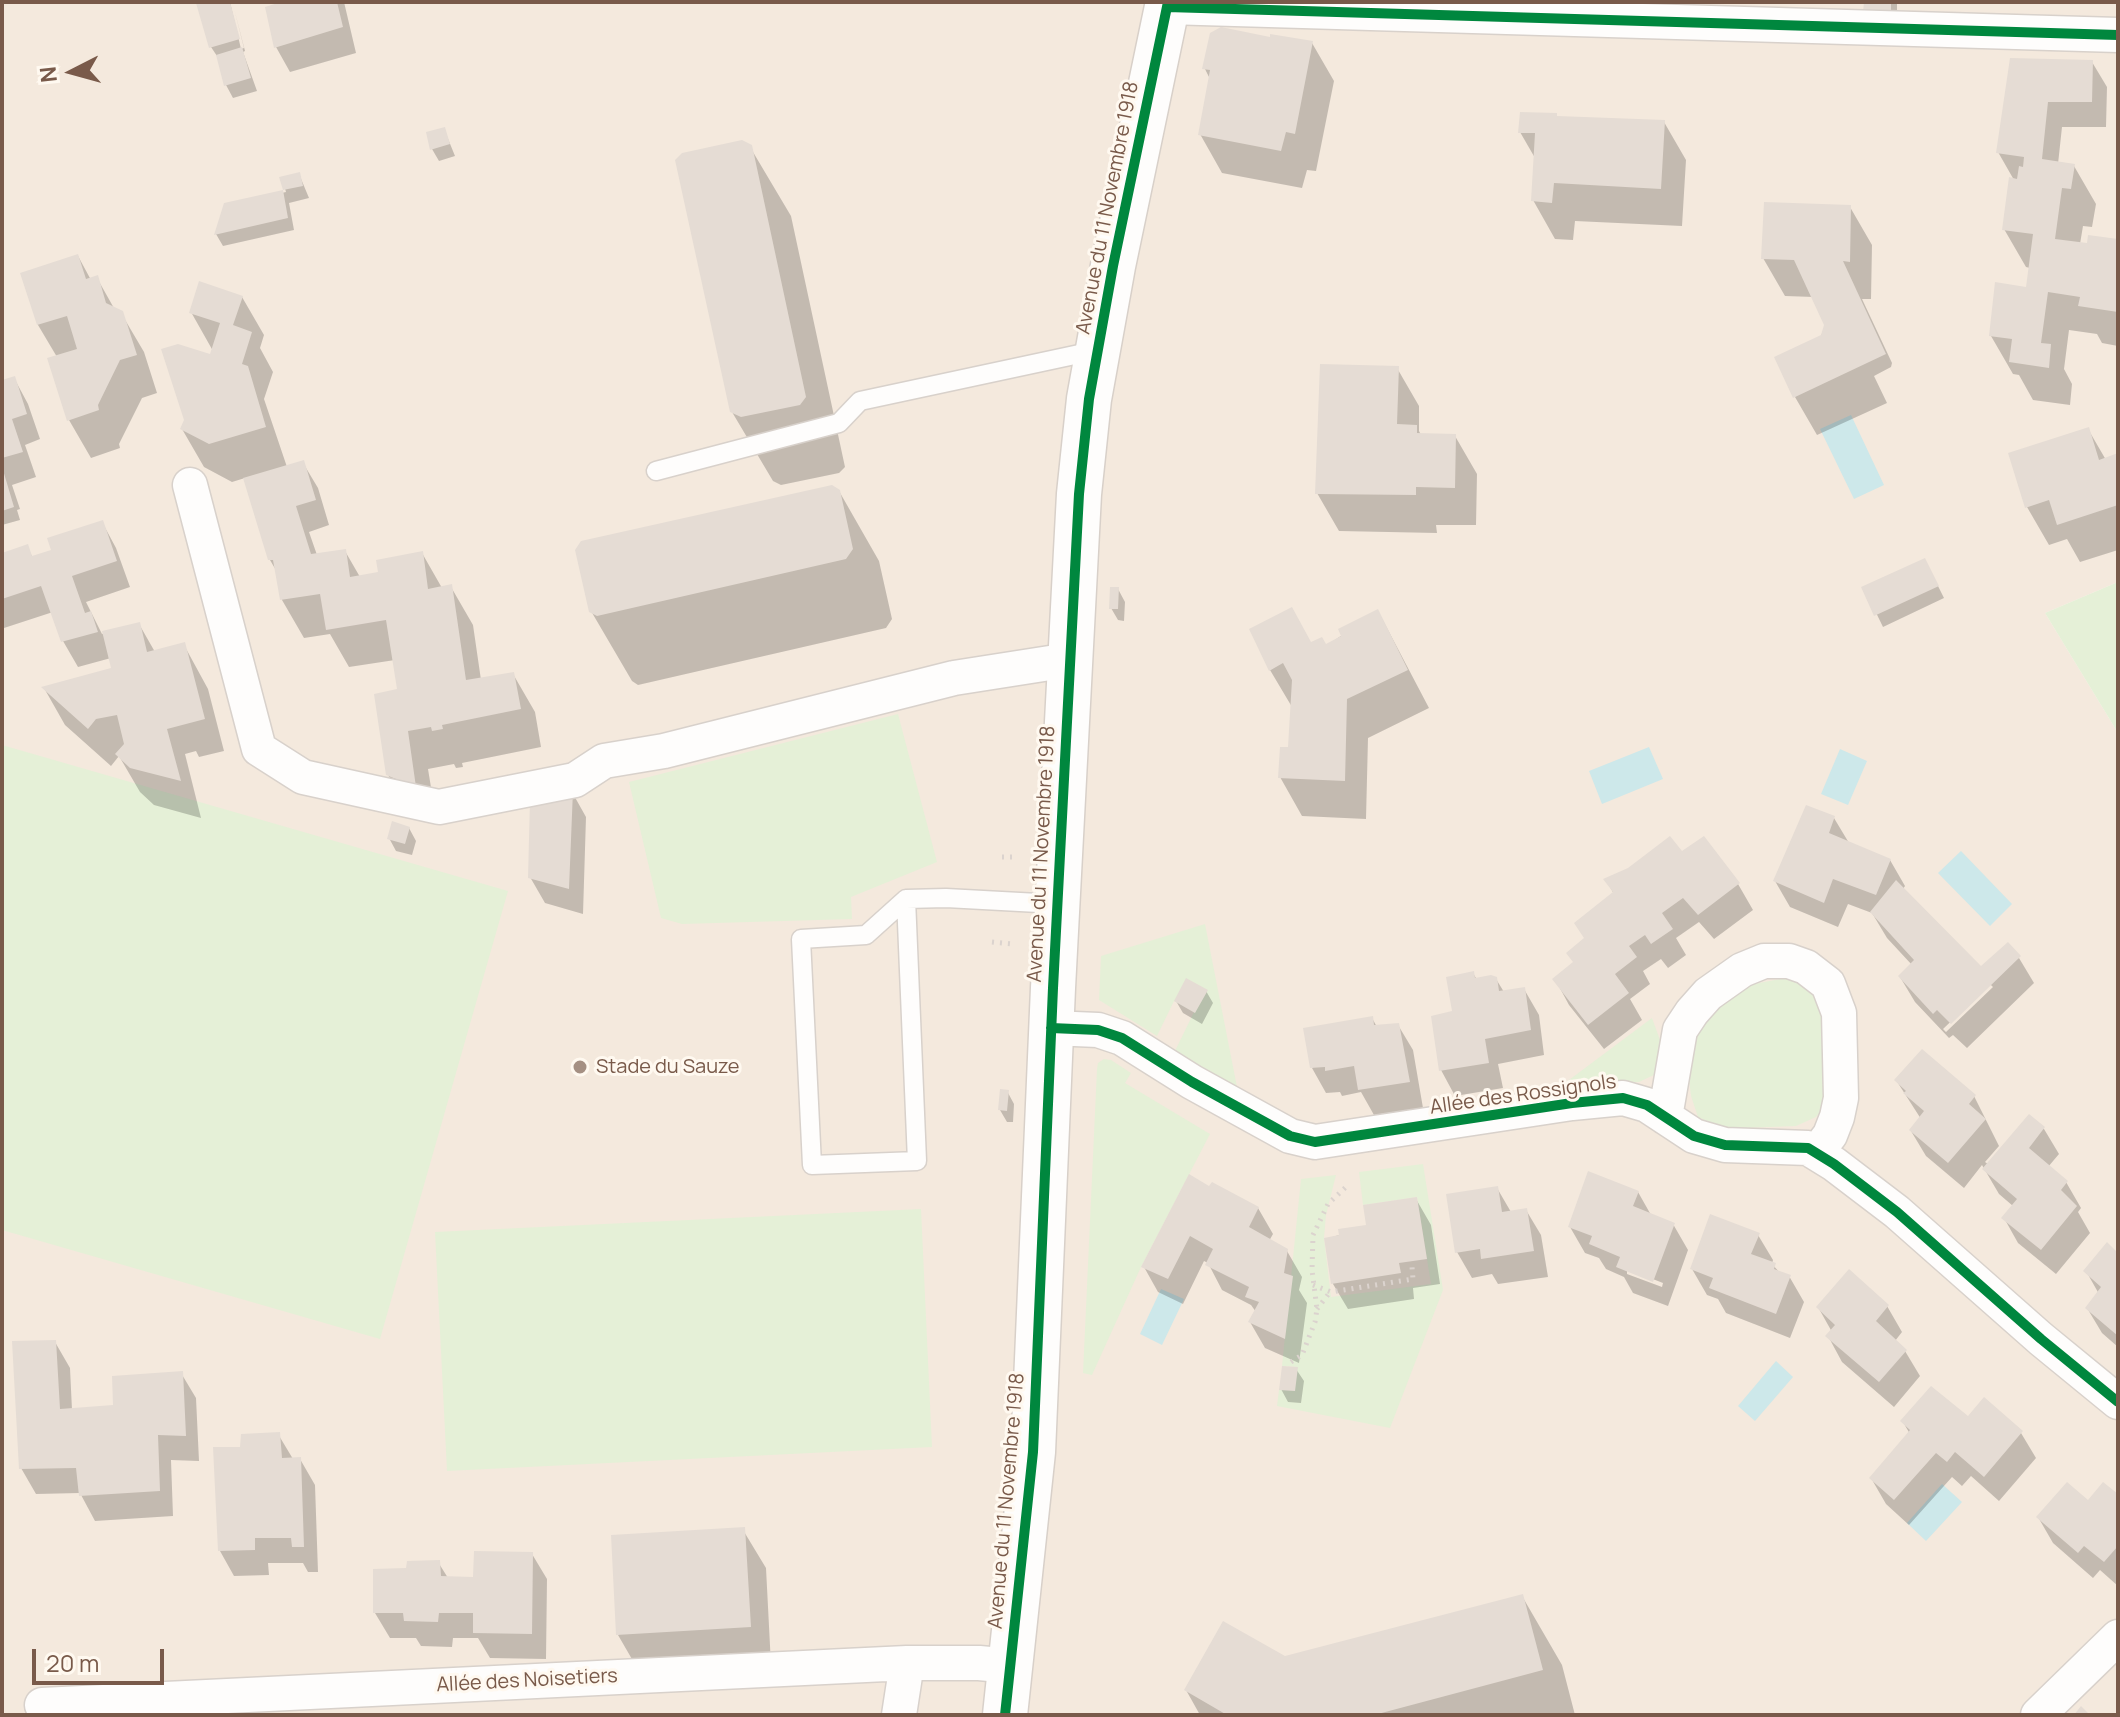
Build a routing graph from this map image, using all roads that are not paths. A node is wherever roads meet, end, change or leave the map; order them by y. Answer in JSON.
{"nodes":[{"id":1,"x":1168,"y":5,"type":"edge"},
{"id":2,"x":2118,"y":35,"type":"edge"},
{"id":3,"x":1098,"y":350,"type":"junction"},
{"id":4,"x":656,"y":471,"type":"dead end"},
{"id":5,"x":190,"y":485,"type":"dead end"},
{"id":6,"x":1069,"y":660,"type":"junction"},
{"id":7,"x":906,"y":899,"type":"junction"},
{"id":8,"x":1057,"y":904,"type":"junction"},
{"id":9,"x":1051,"y":1028,"type":"junction"},
{"id":10,"x":1665,"y":1117,"type":"junction"},
{"id":11,"x":1817,"y":1152,"type":"junction"},
{"id":12,"x":2118,"y":1402,"type":"edge"},
{"id":13,"x":2118,"y":1637,"type":"edge"},
{"id":14,"x":907,"y":1663,"type":"junction"},
{"id":15,"x":1011,"y":1666,"type":"junction"},
{"id":16,"x":42,"y":1705,"type":"dead end"},
{"id":17,"x":899,"y":1715,"type":"edge"},
{"id":18,"x":1005,"y":1715,"type":"edge"},
{"id":19,"x":2038,"y":1715,"type":"edge"}],
"edges":[{"from":1,"to":2,"type":"street"},
{"from":1,"to":3,"type":"main road","name":"Avenue du 11 Novembre 1918"},
{"from":3,"to":4,"type":"lane"},
{"from":3,"to":6,"type":"main road","name":"Avenue du 11 Novembre 1918"},
{"from":5,"to":6,"type":"street"},
{"from":6,"to":8,"type":"main road","name":"Avenue du 11 Novembre 1918"},
{"from":7,"to":7,"type":"lane"},
{"from":7,"to":8,"type":"lane"},
{"from":8,"to":9,"type":"main road","name":"Avenue du 11 Novembre 1918"},
{"from":9,"to":10,"type":"street","name":"Allée des Rossignols"},
{"from":9,"to":15,"type":"main road","name":"Avenue du 11 Novembre 1918"},
{"from":10,"to":11,"type":"street","name":"Allée des Rossignols"},
{"from":10,"to":11,"type":"street"},
{"from":11,"to":12,"type":"street","name":"Allée des Rossignols"},
{"from":13,"to":19,"type":"street"},
{"from":14,"to":15,"type":"street","name":"Allée des Noisetiers"},
{"from":14,"to":16,"type":"street","name":"Allée des Noisetiers"},
{"from":14,"to":17,"type":"street"},
{"from":15,"to":18,"type":"main road","name":"Avenue du 11 Novembre 1918"}]}
